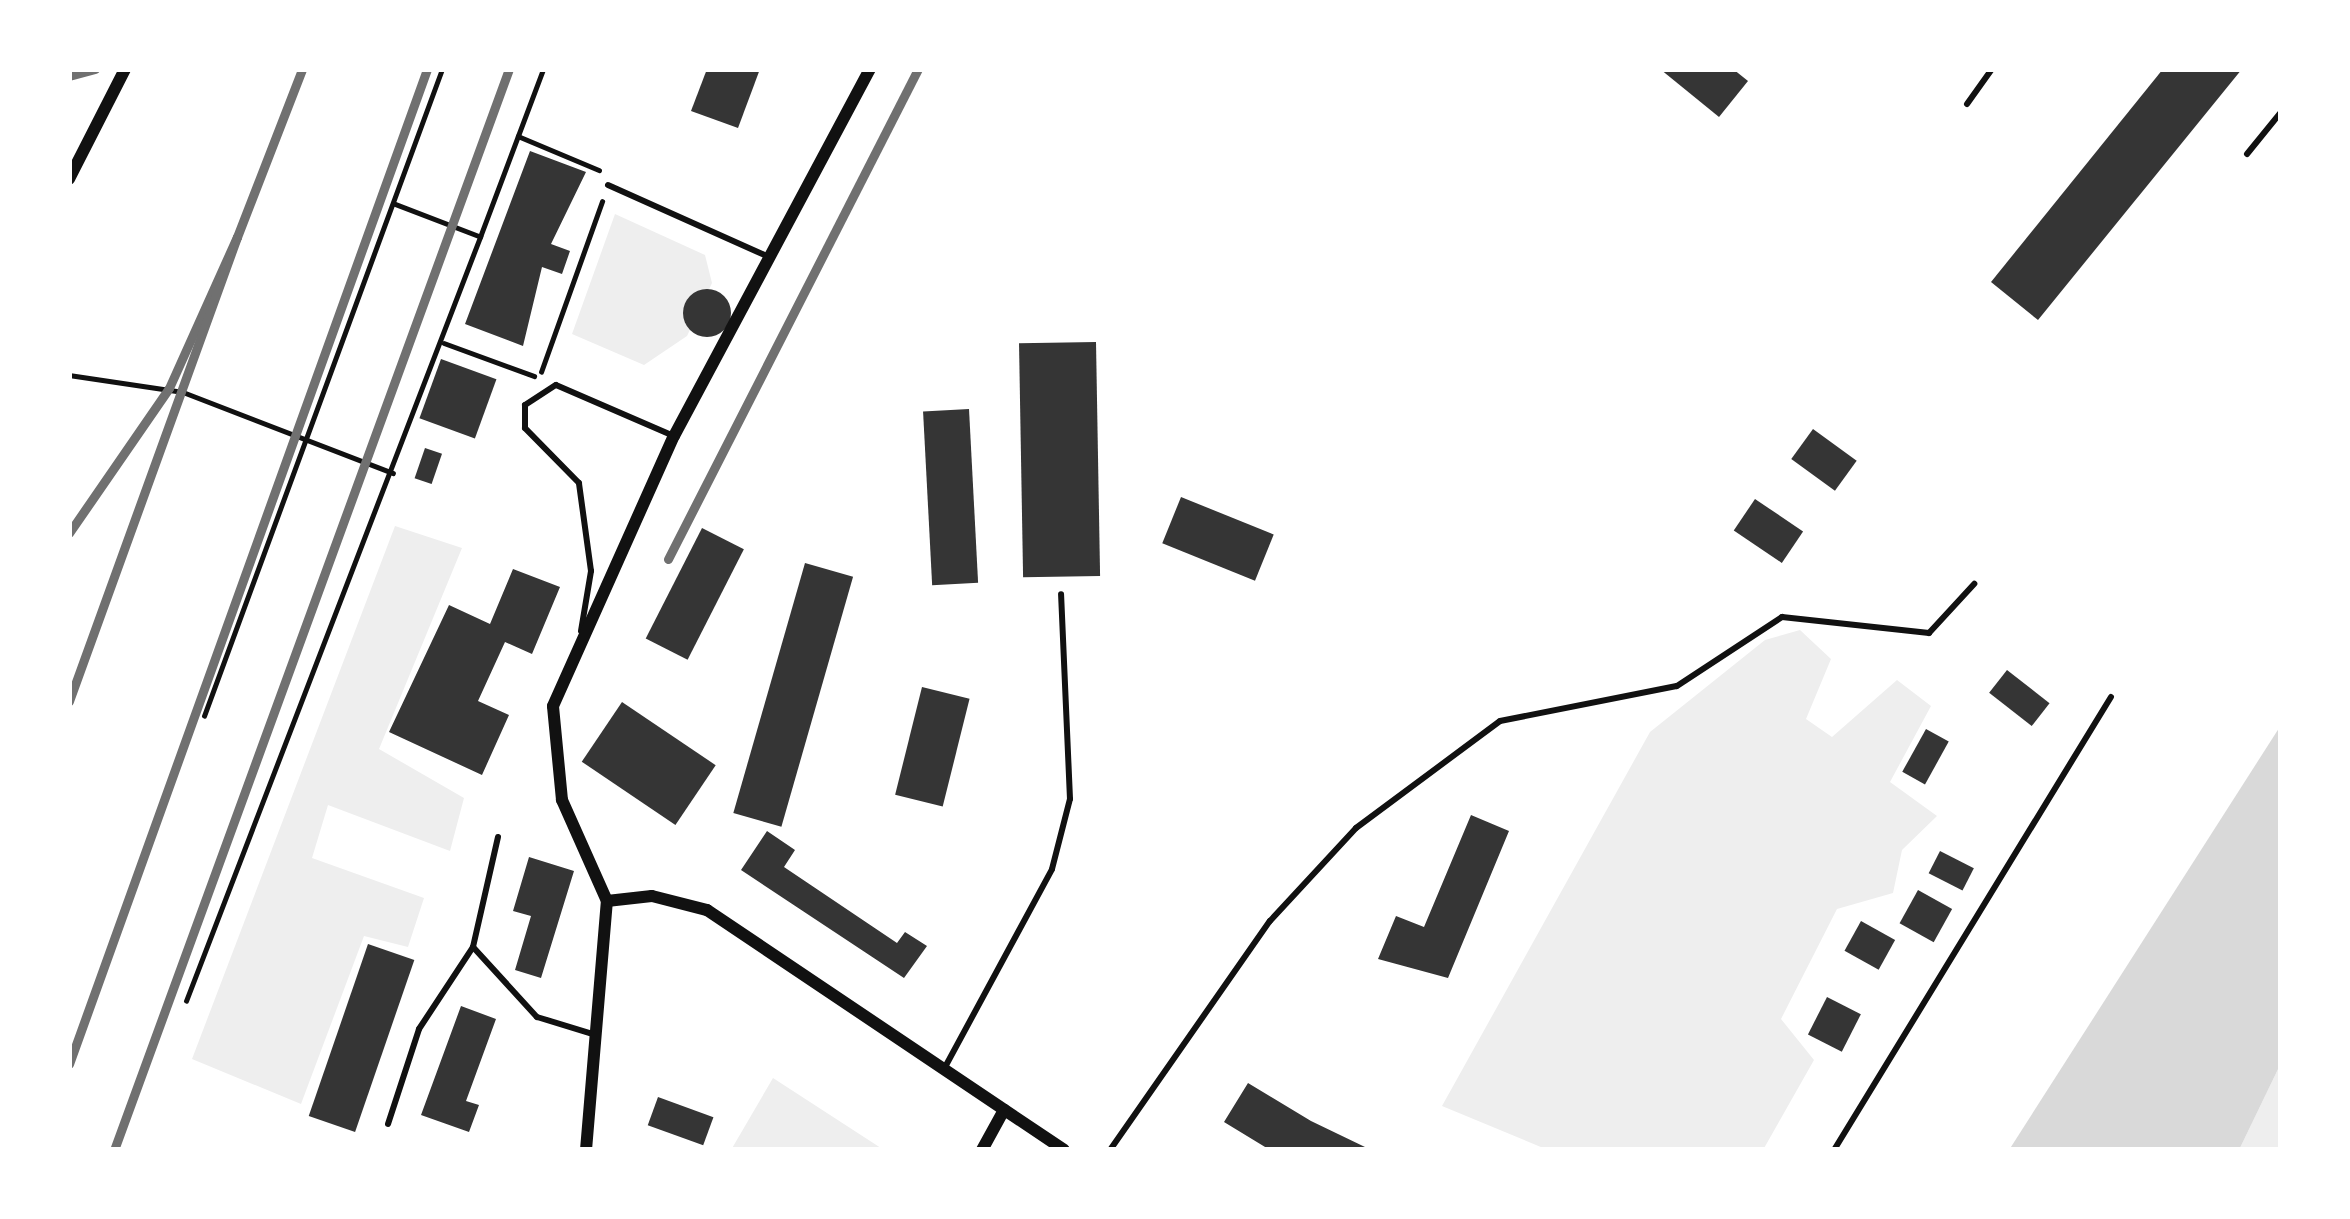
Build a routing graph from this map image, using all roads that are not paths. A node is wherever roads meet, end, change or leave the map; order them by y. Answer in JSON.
{"nodes":[{"id":1,"x":125,"y":69,"type":"edge"},
{"id":2,"x":870,"y":69,"type":"edge"},
{"id":3,"x":1992,"y":69,"type":"edge"},
{"id":4,"x":1967,"y":104,"type":"dead end"},
{"id":5,"x":2281,"y":112,"type":"edge"},
{"id":6,"x":2247,"y":154,"type":"dead end"},
{"id":7,"x":69,"y":179,"type":"edge"},
{"id":8,"x":608,"y":184,"type":"road end"},
{"id":9,"x":769,"y":257,"type":"junction"},
{"id":10,"x":674,"y":436,"type":"junction"},
{"id":11,"x":1974,"y":584,"type":"dead end"},
{"id":12,"x":1060,"y":594,"type":"dead end"},
{"id":13,"x":580,"y":632,"type":"junction"},
{"id":14,"x":2111,"y":697,"type":"dead end"},
{"id":15,"x":498,"y":837,"type":"dead end"},
{"id":16,"x":607,"y":902,"type":"junction"},
{"id":17,"x":473,"y":947,"type":"junction"},
{"id":18,"x":599,"y":1036,"type":"junction"},
{"id":19,"x":944,"y":1069,"type":"junction"},
{"id":20,"x":1004,"y":1110,"type":"junction"},
{"id":21,"x":388,"y":1124,"type":"dead end"},
{"id":22,"x":586,"y":1150,"type":"edge"},
{"id":23,"x":982,"y":1150,"type":"edge"},
{"id":24,"x":1064,"y":1150,"type":"edge"},
{"id":25,"x":1110,"y":1150,"type":"edge"},
{"id":26,"x":1834,"y":1150,"type":"edge"}],
"edges":[{"from":1,"to":7,"type":"street"},
{"from":2,"to":9,"type":"street"},
{"from":3,"to":4,"type":"lane"},
{"from":5,"to":6,"type":"lane"},
{"from":8,"to":9,"type":"lane"},
{"from":9,"to":10,"type":"street"},
{"from":10,"to":13,"type":"street"},
{"from":10,"to":13,"type":"lane"},
{"from":11,"to":25,"type":"lane"},
{"from":12,"to":19,"type":"lane"},
{"from":13,"to":16,"type":"street"},
{"from":14,"to":26,"type":"lane"},
{"from":15,"to":17,"type":"lane"},
{"from":16,"to":18,"type":"street"},
{"from":16,"to":19,"type":"street"},
{"from":17,"to":18,"type":"lane"},
{"from":17,"to":21,"type":"lane"},
{"from":18,"to":22,"type":"street"},
{"from":19,"to":20,"type":"street"},
{"from":20,"to":23,"type":"street"},
{"from":20,"to":24,"type":"street"}]}
